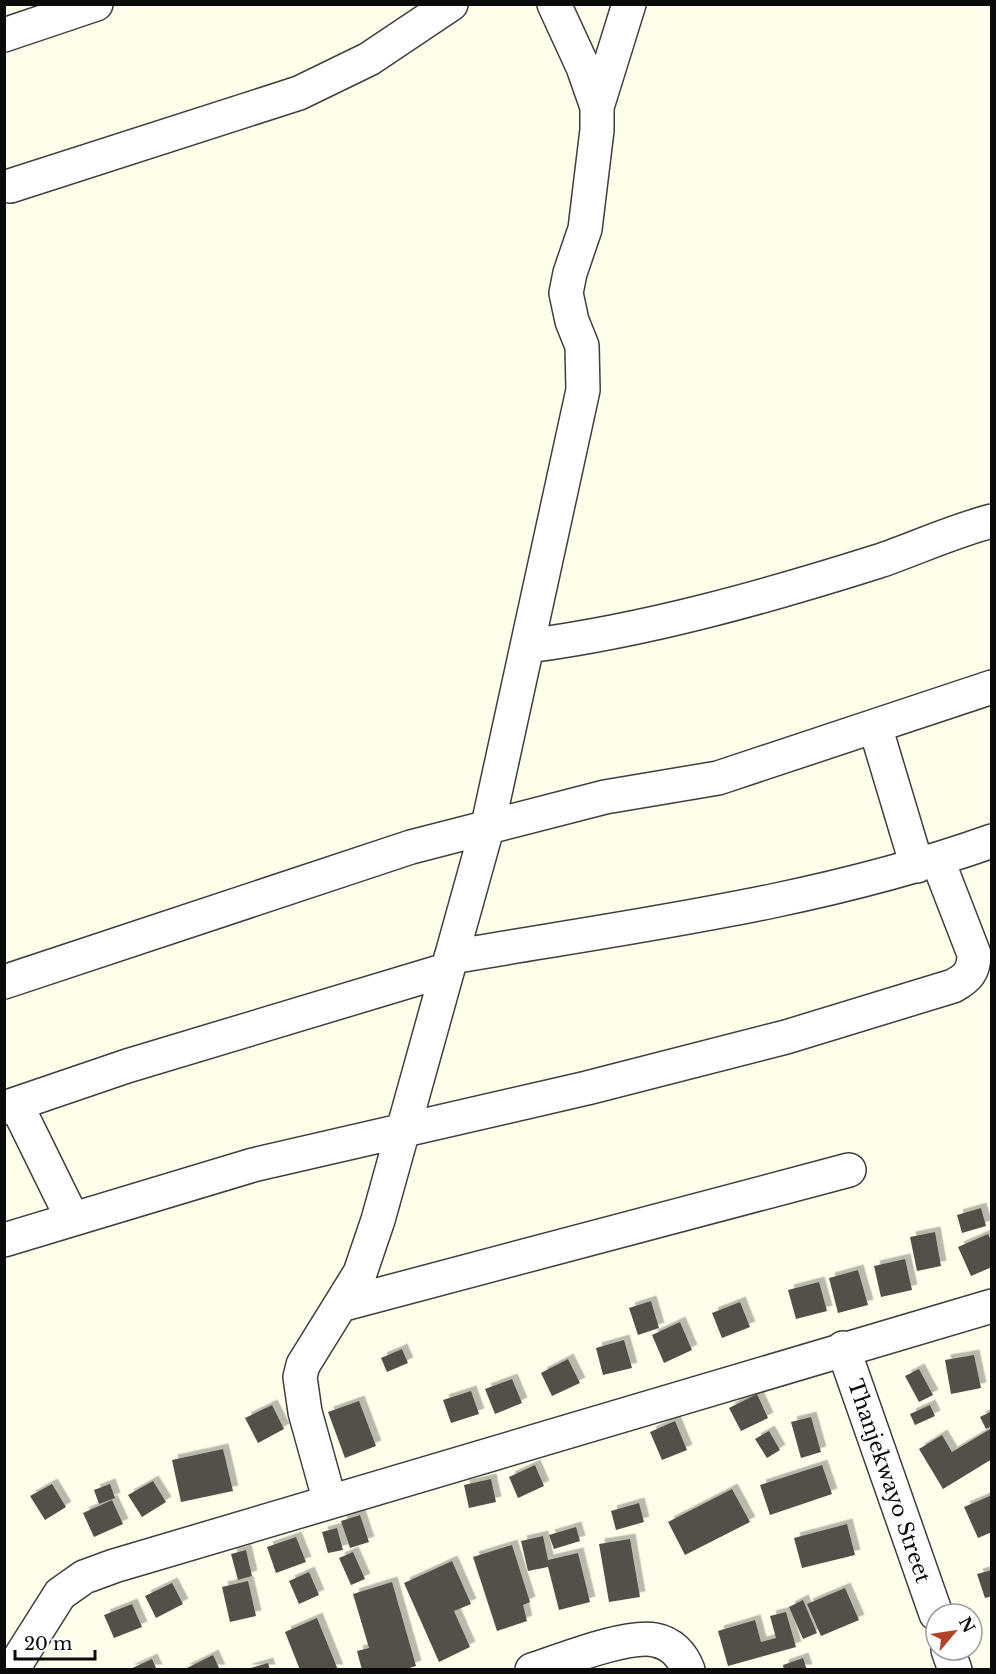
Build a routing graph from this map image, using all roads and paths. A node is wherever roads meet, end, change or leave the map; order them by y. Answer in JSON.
{"nodes":[{"id":1,"x":96,"y":4,"type":"edge"},
{"id":2,"x":452,"y":4,"type":"edge"},
{"id":3,"x":554,"y":4,"type":"edge"},
{"id":4,"x":629,"y":4,"type":"edge"},
{"id":5,"x":416,"y":15,"type":"edge"},
{"id":6,"x":4,"y":35,"type":"edge"},
{"id":7,"x":597,"y":107,"type":"junction"},
{"id":8,"x":10,"y":186,"type":"dead end"},
{"id":9,"x":992,"y":521,"type":"edge"},
{"id":10,"x":528,"y":646,"type":"junction"},
{"id":11,"x":992,"y":687,"type":"edge"},
{"id":12,"x":875,"y":726,"type":"junction"},
{"id":13,"x":488,"y":825,"type":"junction"},
{"id":14,"x":992,"y":841,"type":"edge"},
{"id":15,"x":927,"y":863,"type":"junction"},
{"id":16,"x":449,"y":963,"type":"junction"},
{"id":17,"x":4,"y":982,"type":"edge"},
{"id":18,"x":10,"y":1106,"type":"edge"},
{"id":19,"x":401,"y":1131,"type":"junction"},
{"id":20,"x":849,"y":1170,"type":"dead end"},
{"id":21,"x":72,"y":1218,"type":"junction"},
{"id":22,"x":4,"y":1240,"type":"edge"},
{"id":23,"x":340,"y":1305,"type":"junction"},
{"id":24,"x":992,"y":1306,"type":"edge"},
{"id":25,"x":843,"y":1348,"type":"junction"},
{"id":26,"x":330,"y":1502,"type":"junction"},
{"id":27,"x":932,"y":1602,"type":"edge"},
{"id":28,"x":12,"y":1670,"type":"edge"},
{"id":29,"x":532,"y":1670,"type":"edge"},
{"id":30,"x":688,"y":1670,"type":"edge"}],
"edges":[{"from":1,"to":6,"type":"street"},
{"from":2,"to":5,"type":"street"},
{"from":3,"to":7,"type":"street"},
{"from":4,"to":7,"type":"street"},
{"from":5,"to":8,"type":"street"},
{"from":7,"to":10,"type":"street"},
{"from":9,"to":10,"type":"street"},
{"from":10,"to":13,"type":"street"},
{"from":11,"to":12,"type":"street"},
{"from":12,"to":13,"type":"street"},
{"from":12,"to":15,"type":"street"},
{"from":13,"to":16,"type":"street"},
{"from":13,"to":17,"type":"street"},
{"from":14,"to":15,"type":"street"},
{"from":15,"to":16,"type":"street"},
{"from":15,"to":19,"type":"street"},
{"from":16,"to":18,"type":"street"},
{"from":16,"to":19,"type":"street"},
{"from":18,"to":21,"type":"street"},
{"from":19,"to":21,"type":"street"},
{"from":19,"to":23,"type":"street"},
{"from":20,"to":23,"type":"street"},
{"from":21,"to":22,"type":"street"},
{"from":23,"to":26,"type":"street"},
{"from":24,"to":25,"type":"street"},
{"from":25,"to":26,"type":"street"},
{"from":25,"to":27,"type":"street","name":"Thanjekwayo Street"},
{"from":26,"to":28,"type":"street"},
{"from":29,"to":30,"type":"street"}]}
